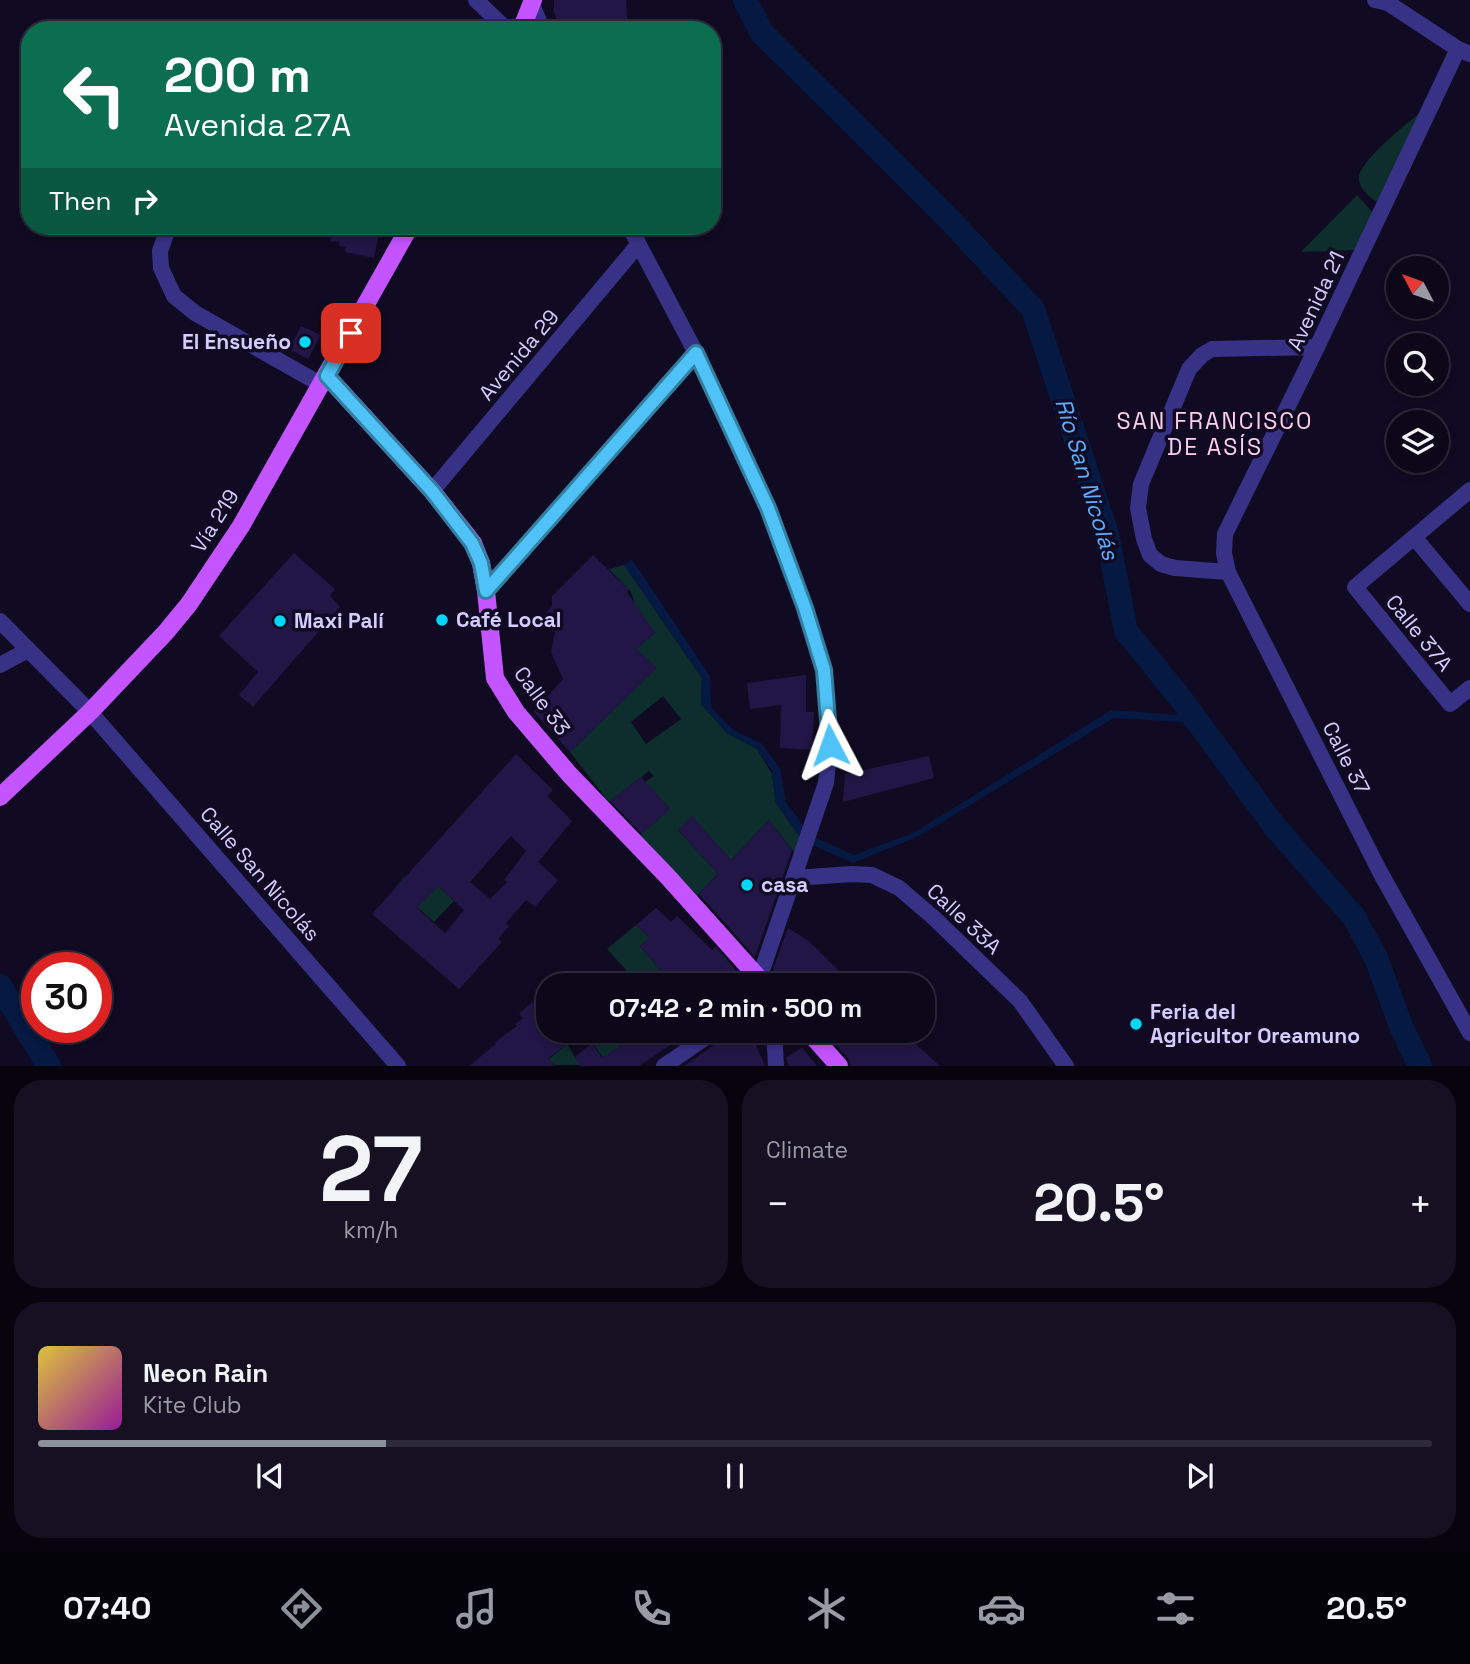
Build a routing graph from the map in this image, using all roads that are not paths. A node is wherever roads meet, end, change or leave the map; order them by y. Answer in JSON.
{"nodes":[{"id":1,"x":475,"y":0,"type":"edge"},
{"id":2,"x":1375,"y":0,"type":"edge"},
{"id":3,"x":532,"y":3,"type":"edge"},
{"id":4,"x":497,"y":21,"type":"edge"},
{"id":5,"x":525,"y":21,"type":"edge"},
{"id":6,"x":539,"y":21,"type":"edge"},
{"id":7,"x":1464,"y":52,"type":"edge"},
{"id":8,"x":166,"y":235,"type":"edge"},
{"id":9,"x":405,"y":235,"type":"edge"},
{"id":10,"x":633,"y":235,"type":"edge"},
{"id":11,"x":638,"y":245,"type":"junction"},
{"id":12,"x":1317,"y":347,"type":"junction"},
{"id":13,"x":696,"y":353,"type":"junction"},
{"id":14,"x":324,"y":381,"type":"junction"},
{"id":15,"x":1470,"y":490,"type":"edge"},
{"id":16,"x":432,"y":491,"type":"junction"},
{"id":17,"x":1414,"y":537,"type":"junction"},
{"id":18,"x":1228,"y":572,"type":"junction"},
{"id":19,"x":486,"y":591,"type":"junction"},
{"id":20,"x":1470,"y":604,"type":"edge"},
{"id":21,"x":0,"y":621,"type":"edge"},
{"id":22,"x":28,"y":650,"type":"junction"},
{"id":23,"x":0,"y":665,"type":"edge"},
{"id":24,"x":1470,"y":688,"type":"edge"},
{"id":25,"x":90,"y":712,"type":"junction"},
{"id":26,"x":0,"y":797,"type":"edge"},
{"id":27,"x":795,"y":878,"type":"junction"},
{"id":28,"x":754,"y":973,"type":"edge"},
{"id":29,"x":765,"y":973,"type":"edge"},
{"id":30,"x":1470,"y":1033,"type":"edge"},
{"id":31,"x":698,"y":1043,"type":"edge"},
{"id":32,"x":775,"y":1043,"type":"edge"},
{"id":33,"x":819,"y":1043,"type":"edge"},
{"id":34,"x":398,"y":1066,"type":"edge"},
{"id":35,"x":664,"y":1066,"type":"edge"},
{"id":36,"x":776,"y":1066,"type":"edge"},
{"id":37,"x":839,"y":1066,"type":"edge"},
{"id":38,"x":1066,"y":1066,"type":"edge"}],
"edges":[{"from":1,"to":4,"type":"street"},
{"from":2,"to":7,"type":"street"},
{"from":3,"to":5,"type":"main road"},
{"from":3,"to":6,"type":"street"},
{"from":7,"to":12,"type":"street","name":"Avenida 21"},
{"from":8,"to":14,"type":"street"},
{"from":9,"to":14,"type":"main road","name":"Vía 219"},
{"from":10,"to":11,"type":"street"},
{"from":11,"to":13,"type":"street"},
{"from":11,"to":16,"type":"street","name":"Avenida 29"},
{"from":12,"to":18,"type":"street","name":"Avenida 21"},
{"from":12,"to":18,"type":"street"},
{"from":13,"to":19,"type":"street"},
{"from":13,"to":27,"type":"street"},
{"from":14,"to":16,"type":"main road","name":"Calle 33"},
{"from":14,"to":25,"type":"main road","name":"Vía 219"},
{"from":15,"to":17,"type":"street"},
{"from":16,"to":19,"type":"main road","name":"Calle 33"},
{"from":17,"to":20,"type":"street"},
{"from":17,"to":24,"type":"street","name":"Calle 37A"},
{"from":18,"to":30,"type":"street","name":"Calle 37"},
{"from":19,"to":28,"type":"main road","name":"Calle 33"},
{"from":21,"to":22,"type":"street","name":"Calle San Nicolás"},
{"from":22,"to":23,"type":"street"},
{"from":22,"to":25,"type":"street","name":"Calle San Nicolás"},
{"from":25,"to":26,"type":"main road","name":"Vía 219"},
{"from":25,"to":34,"type":"street","name":"Calle San Nicolás"},
{"from":27,"to":29,"type":"street"},
{"from":27,"to":38,"type":"street","name":"Calle 33A"},
{"from":31,"to":35,"type":"street"},
{"from":32,"to":36,"type":"street"},
{"from":33,"to":37,"type":"main road"}]}
